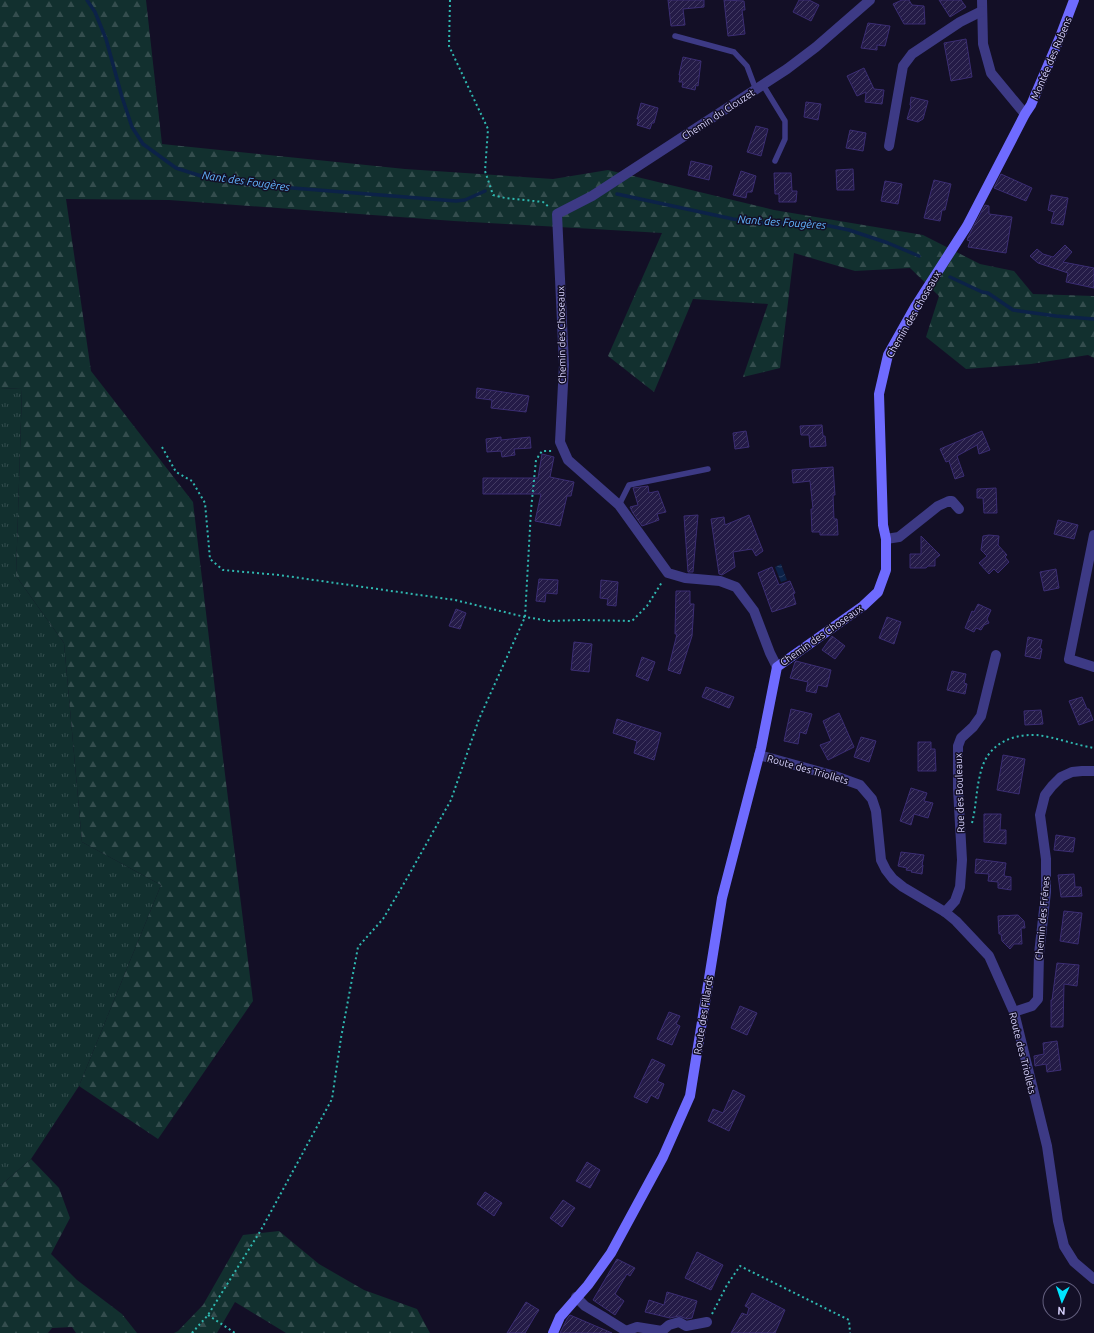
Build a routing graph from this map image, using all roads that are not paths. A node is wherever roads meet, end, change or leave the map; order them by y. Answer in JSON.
{"nodes":[{"id":1,"x":870,"y":0,"type":"edge"},
{"id":2,"x":982,"y":0,"type":"edge"},
{"id":3,"x":1074,"y":0,"type":"edge"},
{"id":4,"x":982,"y":11,"type":"junction"},
{"id":5,"x":675,"y":36,"type":"dead end"},
{"id":6,"x":760,"y":87,"type":"junction"},
{"id":7,"x":1025,"y":114,"type":"junction"},
{"id":8,"x":889,"y":146,"type":"dead end"},
{"id":9,"x":775,"y":161,"type":"dead end"},
{"id":10,"x":557,"y":214,"type":"joint"},
{"id":11,"x":708,"y":469,"type":"dead end"},
{"id":12,"x":618,"y":505,"type":"junction"},
{"id":13,"x":959,"y":509,"type":"dead end"},
{"id":14,"x":1094,"y":535,"type":"edge"},
{"id":15,"x":886,"y":539,"type":"junction"},
{"id":16,"x":996,"y":655,"type":"dead end"},
{"id":17,"x":1094,"y":666,"type":"edge"},
{"id":18,"x":777,"y":667,"type":"junction"},
{"id":19,"x":759,"y":755,"type":"junction"},
{"id":20,"x":1094,"y":771,"type":"edge"},
{"id":21,"x":945,"y":912,"type":"junction"},
{"id":22,"x":1014,"y":1012,"type":"junction"},
{"id":23,"x":1094,"y":1279,"type":"edge"},
{"id":24,"x":576,"y":1297,"type":"junction"},
{"id":25,"x":707,"y":1322,"type":"road end"},
{"id":26,"x":626,"y":1332,"type":"edge"},
{"id":27,"x":553,"y":1333,"type":"edge"}],
"edges":[{"from":1,"to":6,"type":"street","name":"Chemin du Clouzet"},
{"from":2,"to":4,"type":"street"},
{"from":3,"to":7,"type":"street","name":"Montée des Rubens"},
{"from":4,"to":7,"type":"street"},
{"from":4,"to":8,"type":"street"},
{"from":5,"to":6,"type":"lane"},
{"from":6,"to":9,"type":"lane"},
{"from":6,"to":10,"type":"street","name":"Chemin du Clouzet"},
{"from":7,"to":15,"type":"street","name":"Chemin des Choseaux"},
{"from":10,"to":12,"type":"street","name":"Chemin des Choseaux"},
{"from":11,"to":12,"type":"lane"},
{"from":12,"to":18,"type":"street","name":"Chemin des Choseaux"},
{"from":13,"to":15,"type":"street"},
{"from":14,"to":17,"type":"street"},
{"from":15,"to":18,"type":"street","name":"Chemin des Choseaux"},
{"from":16,"to":21,"type":"street","name":"Rue des Bouleaux"},
{"from":18,"to":19,"type":"street","name":"Route des Fillards"},
{"from":19,"to":21,"type":"street","name":"Route des Triollets"},
{"from":19,"to":24,"type":"street","name":"Route des Fillards"},
{"from":20,"to":22,"type":"street","name":"Chemin des Frênes"},
{"from":21,"to":22,"type":"street","name":"Route des Triollets"},
{"from":22,"to":23,"type":"street","name":"Route des Triollets"},
{"from":24,"to":26,"type":"street"},
{"from":24,"to":27,"type":"street","name":"Route des Fillards"},
{"from":25,"to":26,"type":"street"}]}
